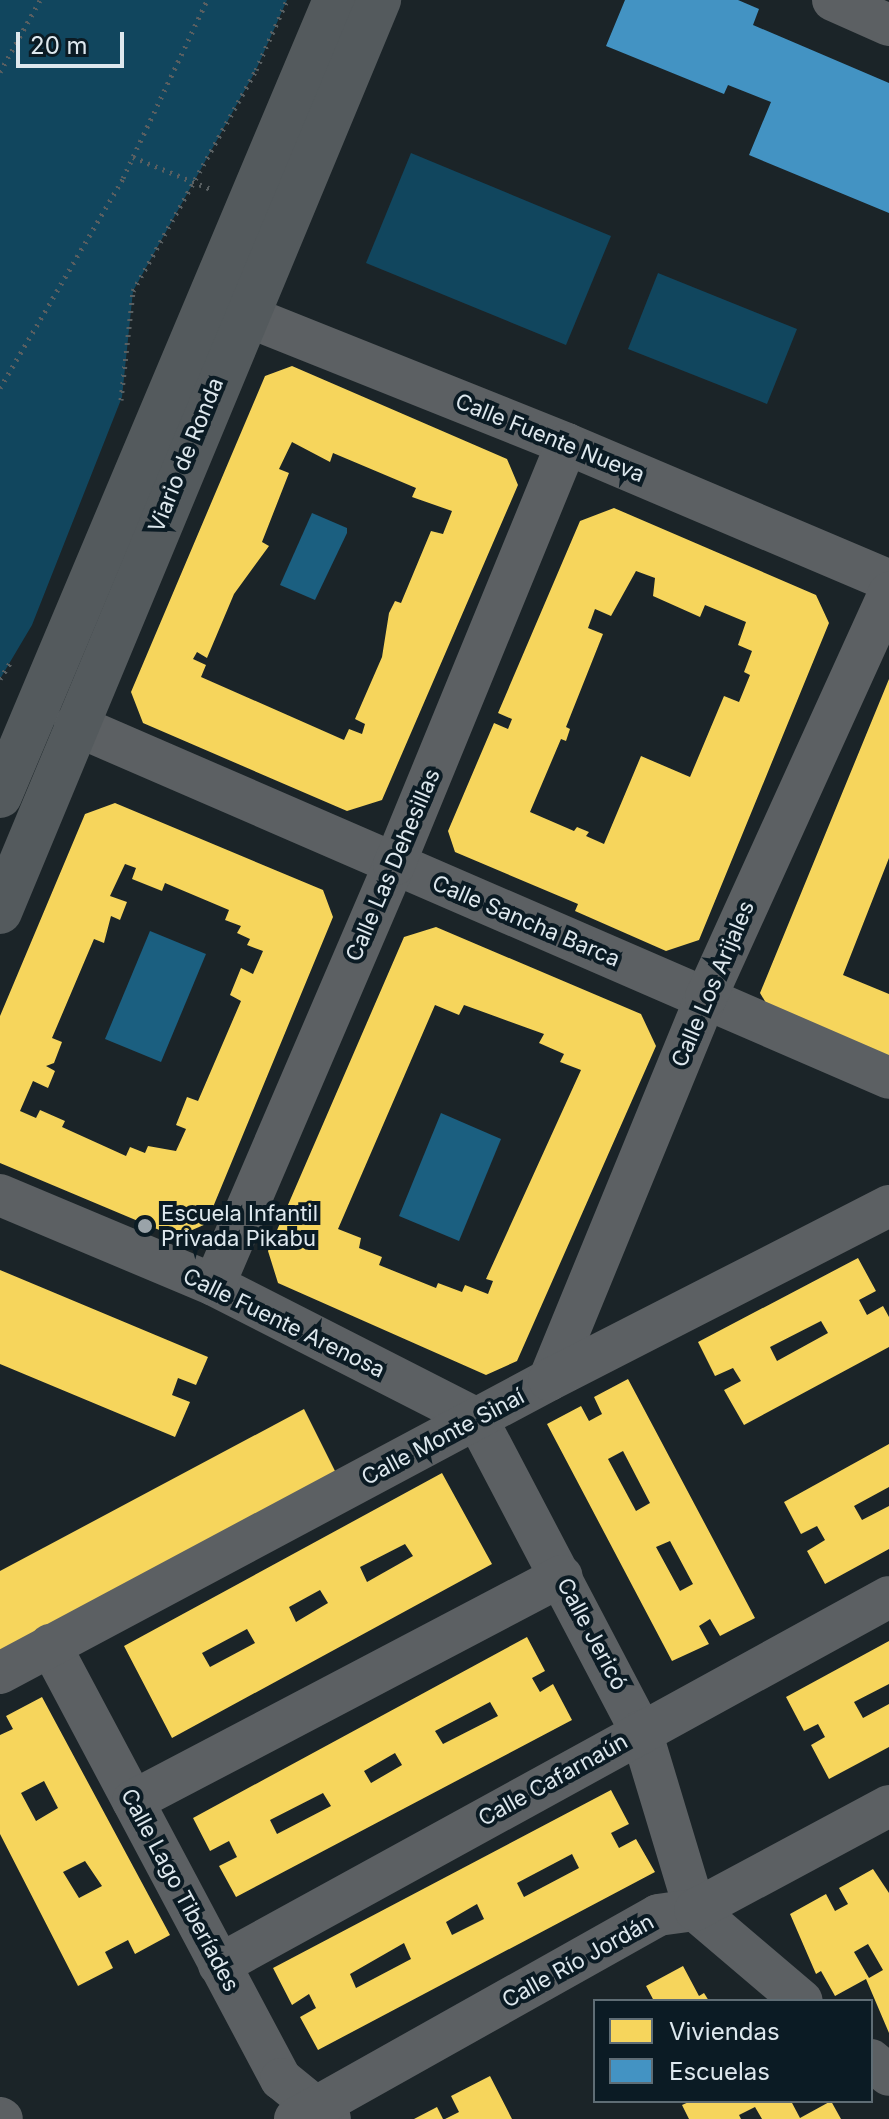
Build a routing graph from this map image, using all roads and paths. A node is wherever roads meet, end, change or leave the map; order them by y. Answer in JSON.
{"nodes":[{"id":1,"x":40,"y":0,"type":"edge"},
{"id":2,"x":207,"y":0,"type":"edge"},
{"id":3,"x":287,"y":0,"type":"edge"},
{"id":4,"x":335,"y":0,"type":"edge"},
{"id":5,"x":379,"y":0,"type":"edge"},
{"id":6,"x":833,"y":0,"type":"edge"},
{"id":7,"x":889,"y":25,"type":"edge"},
{"id":8,"x":0,"y":72,"type":"edge"},
{"id":9,"x":133,"y":157,"type":"junction"},
{"id":10,"x":196,"y":180,"type":"junction"},
{"id":11,"x":247,"y":211,"type":"junction"},
{"id":12,"x":227,"y":308,"type":"junction"},
{"id":13,"x":0,"y":388,"type":"edge"},
{"id":14,"x":116,"y":412,"type":"dead end"},
{"id":15,"x":567,"y":444,"type":"junction"},
{"id":16,"x":889,"y":581,"type":"edge"},
{"id":17,"x":889,"y":593,"type":"edge"},
{"id":18,"x":16,"y":652,"type":"dead end"},
{"id":19,"x":0,"y":679,"type":"edge"},
{"id":20,"x":75,"y":725,"type":"junction"},
{"id":21,"x":0,"y":796,"type":"edge"},
{"id":22,"x":394,"y":865,"type":"junction"},
{"id":23,"x":0,"y":912,"type":"edge"},
{"id":24,"x":706,"y":997,"type":"junction"},
{"id":25,"x":889,"y":1078,"type":"edge"},
{"id":26,"x":0,"y":1195,"type":"edge"},
{"id":27,"x":889,"y":1206,"type":"edge"},
{"id":28,"x":214,"y":1285,"type":"junction"},
{"id":29,"x":549,"y":1380,"type":"junction"},
{"id":30,"x":477,"y":1419,"type":"junction"},
{"id":31,"x":562,"y":1576,"type":"junction"},
{"id":32,"x":889,"y":1597,"type":"edge"},
{"id":33,"x":50,"y":1645,"type":"junction"},
{"id":34,"x":0,"y":1673,"type":"edge"},
{"id":35,"x":641,"y":1731,"type":"junction"},
{"id":36,"x":133,"y":1801,"type":"junction"},
{"id":37,"x":889,"y":1806,"type":"edge"},
{"id":38,"x":695,"y":1910,"type":"junction"},
{"id":39,"x":219,"y":1965,"type":"junction"},
{"id":40,"x":800,"y":1999,"type":"edge"},
{"id":41,"x":873,"y":2062,"type":"edge"},
{"id":42,"x":889,"y":2075,"type":"edge"},
{"id":43,"x":314,"y":2115,"type":"edge"}],
"edges":[{"from":1,"to":8,"type":"path"},
{"from":2,"to":9,"type":"path"},
{"from":3,"to":10,"type":"path"},
{"from":4,"to":11,"type":"main road","name":"Viario de Ronda"},
{"from":5,"to":12,"type":"main road","name":"Viario de Ronda"},
{"from":6,"to":7,"type":"street"},
{"from":9,"to":10,"type":"path"},
{"from":9,"to":13,"type":"path"},
{"from":10,"to":11,"type":"path"},
{"from":10,"to":14,"type":"path"},
{"from":11,"to":12,"type":"main road","name":"Viario de Ronda"},
{"from":12,"to":15,"type":"street","name":"Calle Fuente Nueva"},
{"from":12,"to":20,"type":"main road","name":"Viario de Ronda"},
{"from":12,"to":21,"type":"main road","name":"Viario de Ronda"},
{"from":15,"to":16,"type":"street","name":"Calle Fuente Nueva"},
{"from":15,"to":22,"type":"street","name":"Calle Las Dehesillas"},
{"from":17,"to":24,"type":"street","name":"Calle Los Arijales"},
{"from":18,"to":19,"type":"path"},
{"from":20,"to":22,"type":"street","name":"Calle Sancha Barca"},
{"from":20,"to":23,"type":"main road","name":"Viario de Ronda"},
{"from":22,"to":24,"type":"street","name":"Calle Sancha Barca"},
{"from":22,"to":28,"type":"street","name":"Calle Las Dehesillas"},
{"from":24,"to":25,"type":"street","name":"Calle Sancha Barca"},
{"from":24,"to":29,"type":"street","name":"Calle Los Arijales"},
{"from":26,"to":28,"type":"street","name":"Calle Fuente Arenosa"},
{"from":27,"to":29,"type":"street","name":"Calle Monte Sinaí"},
{"from":28,"to":30,"type":"street","name":"Calle Fuente Arenosa"},
{"from":29,"to":30,"type":"street","name":"Calle Monte Sinaí"},
{"from":30,"to":31,"type":"street","name":"Calle Jericó"},
{"from":30,"to":33,"type":"street","name":"Calle Monte Sinaí"},
{"from":31,"to":35,"type":"street","name":"Calle Jericó"},
{"from":31,"to":36,"type":"street"},
{"from":32,"to":35,"type":"street","name":"Calle Cafarnaún"},
{"from":33,"to":34,"type":"street","name":"Calle Monte Sinaí"},
{"from":33,"to":36,"type":"street","name":"Calle Lago Tiberíades"},
{"from":35,"to":38,"type":"street","name":"Calle Jericó"},
{"from":35,"to":39,"type":"street","name":"Calle Cafarnaún"},
{"from":36,"to":39,"type":"street","name":"Calle Lago Tiberíades"},
{"from":37,"to":38,"type":"street","name":"Calle Río Jordán"},
{"from":38,"to":40,"type":"street"},
{"from":38,"to":43,"type":"street","name":"Calle Río Jordán"},
{"from":39,"to":43,"type":"street","name":"Calle Lago Tiberíades"},
{"from":41,"to":42,"type":"street"}]}
